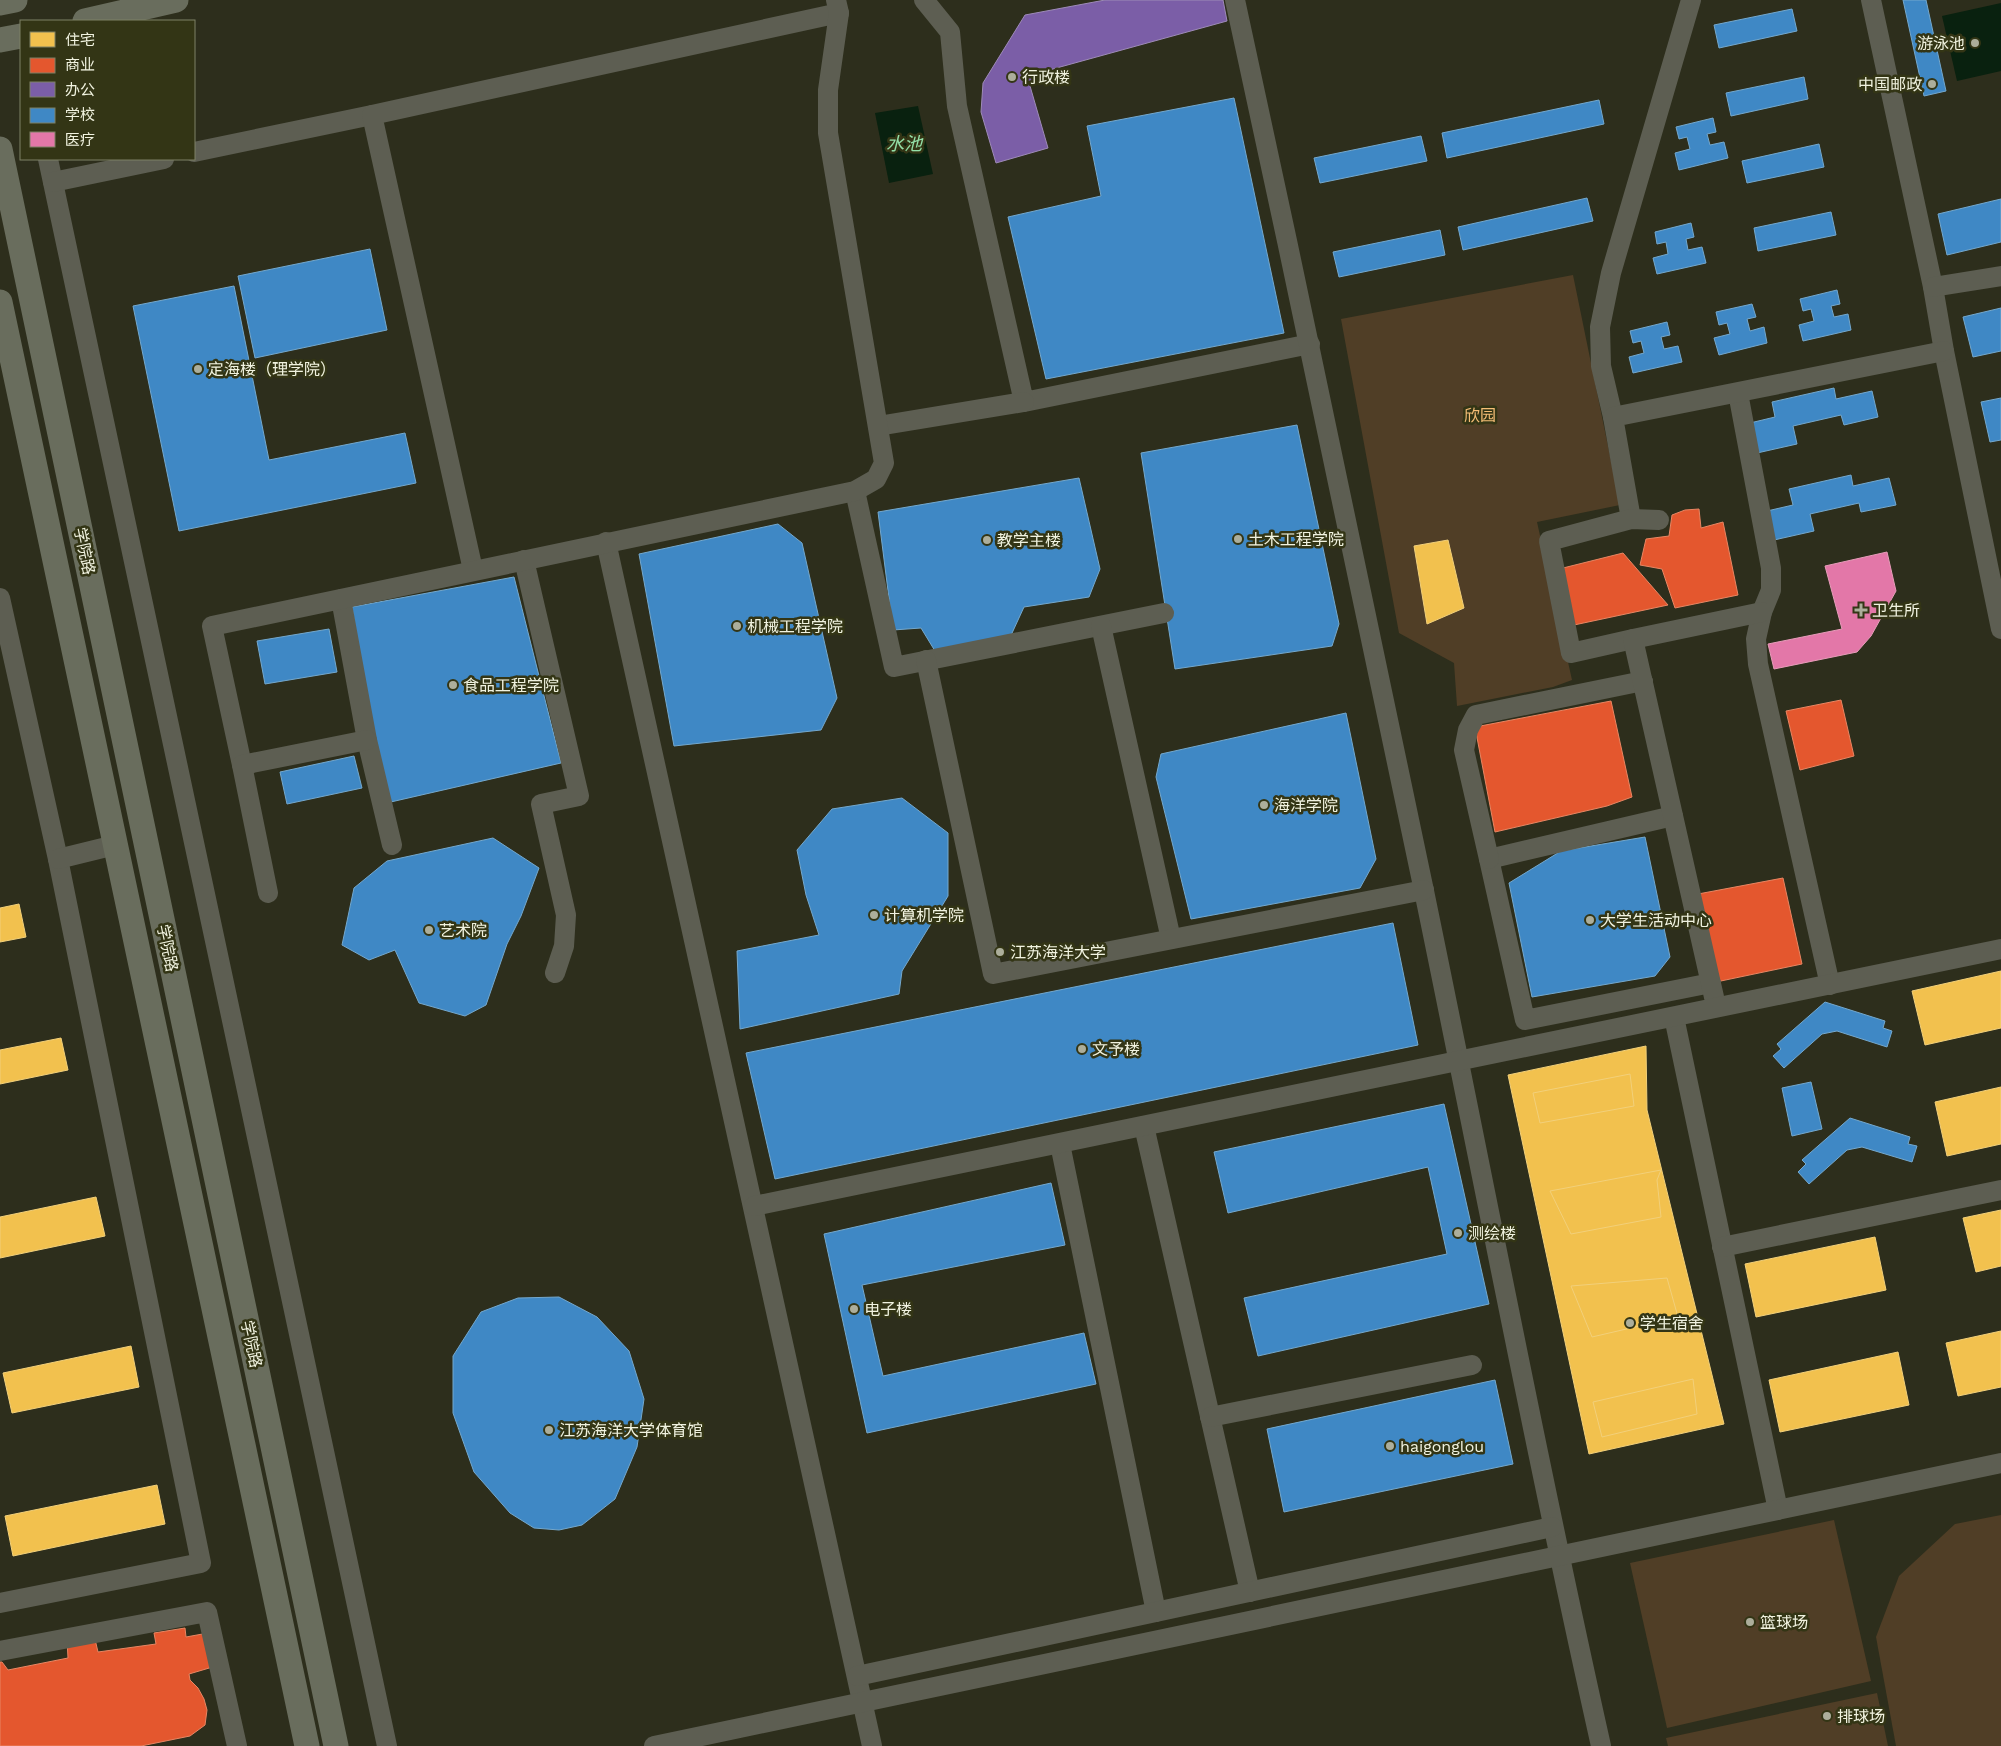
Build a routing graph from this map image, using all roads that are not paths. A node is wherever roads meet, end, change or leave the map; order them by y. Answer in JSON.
{"nodes":[{"id":1,"x":15,"y":0,"type":"edge"},
{"id":2,"x":176,"y":0,"type":"edge"},
{"id":3,"x":924,"y":0,"type":"edge"},
{"id":4,"x":1235,"y":0,"type":"edge"},
{"id":5,"x":1691,"y":0,"type":"edge"},
{"id":6,"x":1871,"y":0,"type":"edge"},
{"id":7,"x":0,"y":3,"type":"edge"},
{"id":8,"x":838,"y":6,"type":"edge"},
{"id":9,"x":89,"y":20,"type":"edge"},
{"id":10,"x":20,"y":36,"type":"edge"},
{"id":11,"x":0,"y":40,"type":"edge"},
{"id":12,"x":372,"y":114,"type":"junction"},
{"id":13,"x":0,"y":149,"type":"edge"},
{"id":14,"x":195,"y":152,"type":"edge"},
{"id":15,"x":48,"y":160,"type":"edge"},
{"id":16,"x":159,"y":160,"type":"edge"},
{"id":17,"x":53,"y":182,"type":"junction"},
{"id":18,"x":2001,"y":276,"type":"edge"},
{"id":19,"x":1933,"y":287,"type":"junction"},
{"id":20,"x":0,"y":302,"type":"edge"},
{"id":21,"x":1310,"y":344,"type":"junction"},
{"id":22,"x":1944,"y":351,"type":"junction"},
{"id":23,"x":1738,"y":393,"type":"junction"},
{"id":24,"x":1024,"y":402,"type":"junction"},
{"id":25,"x":1613,"y":417,"type":"junction"},
{"id":26,"x":878,"y":426,"type":"junction"},
{"id":27,"x":854,"y":490,"type":"junction"},
{"id":28,"x":1631,"y":519,"type":"junction"},
{"id":29,"x":1659,"y":520,"type":"dead end"},
{"id":30,"x":606,"y":542,"type":"junction"},
{"id":31,"x":524,"y":560,"type":"junction"},
{"id":32,"x":473,"y":570,"type":"junction"},
{"id":33,"x":0,"y":598,"type":"edge"},
{"id":34,"x":341,"y":599,"type":"junction"},
{"id":35,"x":1762,"y":612,"type":"junction"},
{"id":36,"x":1164,"y":613,"type":"dead end"},
{"id":37,"x":1101,"y":626,"type":"junction"},
{"id":38,"x":2001,"y":629,"type":"edge"},
{"id":39,"x":1633,"y":639,"type":"junction"},
{"id":40,"x":926,"y":660,"type":"junction"},
{"id":41,"x":1642,"y":681,"type":"junction"},
{"id":42,"x":367,"y":740,"type":"junction"},
{"id":43,"x":242,"y":765,"type":"junction"},
{"id":44,"x":1673,"y":816,"type":"junction"},
{"id":45,"x":116,"y":845,"type":"junction"},
{"id":46,"x":392,"y":845,"type":"dead end"},
{"id":47,"x":1489,"y":858,"type":"junction"},
{"id":48,"x":58,"y":860,"type":"junction"},
{"id":49,"x":1424,"y":890,"type":"junction"},
{"id":50,"x":268,"y":893,"type":"dead end"},
{"id":51,"x":1171,"y":939,"type":"junction"},
{"id":52,"x":2001,"y":949,"type":"edge"},
{"id":53,"x":555,"y":973,"type":"dead end"},
{"id":54,"x":1711,"y":983,"type":"junction"},
{"id":55,"x":1830,"y":984,"type":"junction"},
{"id":56,"x":1716,"y":1008,"type":"junction"},
{"id":57,"x":1674,"y":1017,"type":"junction"},
{"id":58,"x":1458,"y":1062,"type":"junction"},
{"id":59,"x":1144,"y":1126,"type":"junction"},
{"id":60,"x":1060,"y":1144,"type":"junction"},
{"id":61,"x":2001,"y":1190,"type":"edge"},
{"id":62,"x":754,"y":1206,"type":"junction"},
{"id":63,"x":1722,"y":1247,"type":"junction"},
{"id":64,"x":1472,"y":1365,"type":"dead end"},
{"id":65,"x":1210,"y":1417,"type":"junction"},
{"id":66,"x":2001,"y":1463,"type":"edge"},
{"id":67,"x":1778,"y":1510,"type":"junction"},
{"id":68,"x":1552,"y":1527,"type":"junction"},
{"id":69,"x":1559,"y":1558,"type":"junction"},
{"id":70,"x":1250,"y":1592,"type":"junction"},
{"id":71,"x":0,"y":1603,"type":"edge"},
{"id":72,"x":1156,"y":1612,"type":"junction"},
{"id":73,"x":0,"y":1651,"type":"edge"},
{"id":74,"x":857,"y":1676,"type":"junction"},
{"id":75,"x":863,"y":1704,"type":"junction"},
{"id":76,"x":236,"y":1746,"type":"edge"},
{"id":77,"x":307,"y":1746,"type":"edge"},
{"id":78,"x":336,"y":1746,"type":"edge"},
{"id":79,"x":387,"y":1746,"type":"edge"},
{"id":80,"x":654,"y":1746,"type":"edge"},
{"id":81,"x":872,"y":1746,"type":"edge"},
{"id":82,"x":1601,"y":1746,"type":"edge"}],
"edges":[{"from":1,"to":7,"type":"main road"},
{"from":2,"to":9,"type":"main road"},
{"from":3,"to":24,"type":"lane"},
{"from":4,"to":21,"type":"lane"},
{"from":5,"to":25,"type":"lane"},
{"from":6,"to":19,"type":"lane"},
{"from":8,"to":12,"type":"lane"},
{"from":8,"to":26,"type":"lane"},
{"from":10,"to":11,"type":"main road"},
{"from":12,"to":14,"type":"lane"},
{"from":12,"to":32,"type":"lane"},
{"from":13,"to":78,"type":"main road","name":"学院路"},
{"from":15,"to":17,"type":"lane"},
{"from":16,"to":17,"type":"lane"},
{"from":17,"to":79,"type":"lane"},
{"from":18,"to":19,"type":"lane"},
{"from":19,"to":22,"type":"lane"},
{"from":20,"to":45,"type":"main road","name":"学院路"},
{"from":21,"to":24,"type":"lane"},
{"from":21,"to":49,"type":"lane"},
{"from":22,"to":23,"type":"lane"},
{"from":22,"to":38,"type":"lane"},
{"from":23,"to":25,"type":"lane"},
{"from":23,"to":35,"type":"lane"},
{"from":24,"to":26,"type":"lane"},
{"from":25,"to":28,"type":"lane"},
{"from":26,"to":27,"type":"lane"},
{"from":27,"to":30,"type":"lane"},
{"from":27,"to":40,"type":"lane"},
{"from":28,"to":29,"type":"lane"},
{"from":28,"to":39,"type":"lane"},
{"from":30,"to":31,"type":"lane"},
{"from":30,"to":62,"type":"lane"},
{"from":31,"to":32,"type":"lane"},
{"from":31,"to":53,"type":"lane"},
{"from":32,"to":34,"type":"lane"},
{"from":33,"to":48,"type":"lane"},
{"from":34,"to":42,"type":"lane"},
{"from":34,"to":43,"type":"lane"},
{"from":35,"to":39,"type":"lane"},
{"from":35,"to":55,"type":"lane"},
{"from":36,"to":37,"type":"lane"},
{"from":37,"to":40,"type":"lane"},
{"from":37,"to":51,"type":"lane"},
{"from":39,"to":41,"type":"lane"},
{"from":40,"to":51,"type":"lane"},
{"from":41,"to":44,"type":"lane"},
{"from":41,"to":47,"type":"lane"},
{"from":42,"to":43,"type":"lane"},
{"from":42,"to":46,"type":"lane"},
{"from":43,"to":50,"type":"lane"},
{"from":44,"to":47,"type":"lane"},
{"from":44,"to":54,"type":"lane"},
{"from":45,"to":48,"type":"lane"},
{"from":45,"to":77,"type":"main road","name":"学院路"},
{"from":47,"to":54,"type":"lane"},
{"from":48,"to":71,"type":"lane"},
{"from":49,"to":51,"type":"lane"},
{"from":49,"to":58,"type":"lane"},
{"from":52,"to":55,"type":"lane"},
{"from":54,"to":56,"type":"lane"},
{"from":55,"to":56,"type":"lane"},
{"from":56,"to":57,"type":"lane"},
{"from":57,"to":58,"type":"lane"},
{"from":57,"to":63,"type":"lane"},
{"from":58,"to":59,"type":"lane"},
{"from":58,"to":68,"type":"lane"},
{"from":59,"to":60,"type":"lane"},
{"from":59,"to":65,"type":"lane"},
{"from":60,"to":62,"type":"lane"},
{"from":60,"to":72,"type":"lane"},
{"from":61,"to":63,"type":"lane"},
{"from":62,"to":74,"type":"lane"},
{"from":63,"to":67,"type":"lane"},
{"from":64,"to":65,"type":"lane"},
{"from":65,"to":70,"type":"lane"},
{"from":66,"to":67,"type":"lane"},
{"from":67,"to":69,"type":"lane"},
{"from":68,"to":69,"type":"lane"},
{"from":68,"to":70,"type":"lane"},
{"from":69,"to":75,"type":"lane"},
{"from":69,"to":82,"type":"lane"},
{"from":70,"to":72,"type":"lane"},
{"from":72,"to":74,"type":"lane"},
{"from":73,"to":76,"type":"lane"},
{"from":74,"to":75,"type":"lane"},
{"from":75,"to":80,"type":"lane"},
{"from":75,"to":81,"type":"lane"}]}
